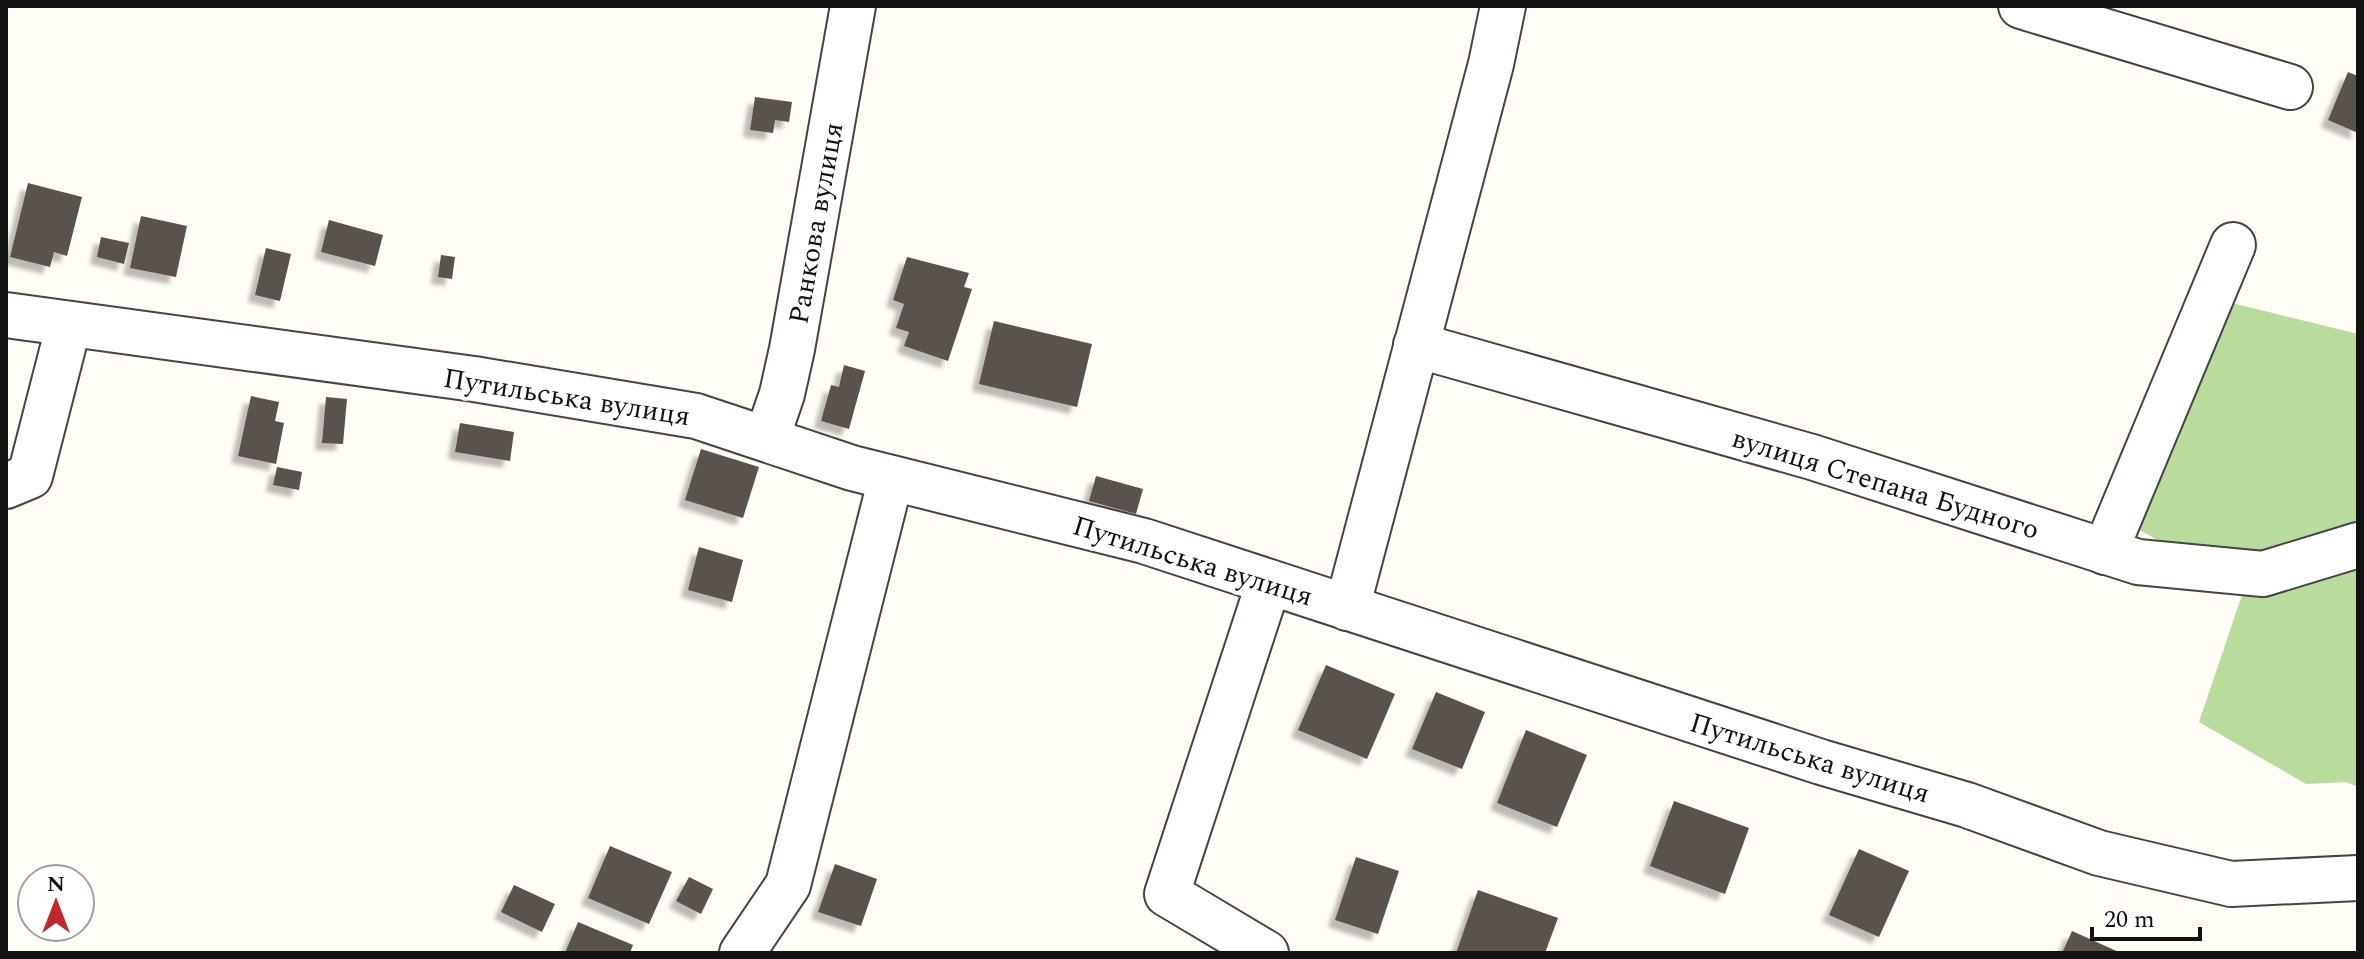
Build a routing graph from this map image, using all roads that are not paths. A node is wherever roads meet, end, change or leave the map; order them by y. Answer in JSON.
{"nodes":[{"id":1,"x":853,"y":6,"type":"edge"},
{"id":2,"x":1503,"y":6,"type":"edge"},
{"id":3,"x":2021,"y":6,"type":"edge"},
{"id":4,"x":2290,"y":87,"type":"dead end"},
{"id":5,"x":2233,"y":245,"type":"dead end"},
{"id":6,"x":6,"y":315,"type":"edge"},
{"id":7,"x":69,"y":324,"type":"junction"},
{"id":8,"x":1416,"y":345,"type":"junction"},
{"id":9,"x":767,"y":438,"type":"junction"},
{"id":10,"x":891,"y":478,"type":"junction"},
{"id":11,"x":6,"y":486,"type":"edge"},
{"id":12,"x":2358,"y":545,"type":"edge"},
{"id":13,"x":2105,"y":552,"type":"junction"},
{"id":14,"x":1269,"y":582,"type":"junction"},
{"id":15,"x":1347,"y":608,"type":"junction"},
{"id":16,"x":2358,"y":878,"type":"edge"},
{"id":17,"x":742,"y":953,"type":"edge"},
{"id":18,"x":1266,"y":953,"type":"edge"}],
"edges":[{"from":1,"to":9,"type":"street","name":"Ранкова вулиця"},
{"from":2,"to":8,"type":"street"},
{"from":3,"to":4,"type":"street"},
{"from":5,"to":13,"type":"street"},
{"from":6,"to":7,"type":"street","name":"Путильська вулиця"},
{"from":7,"to":9,"type":"street","name":"Путильська вулиця"},
{"from":7,"to":11,"type":"street"},
{"from":8,"to":13,"type":"street","name":"вулиця Степана Будного"},
{"from":8,"to":15,"type":"street"},
{"from":9,"to":10,"type":"street","name":"Путильська вулиця"},
{"from":10,"to":14,"type":"street","name":"Путильська вулиця"},
{"from":10,"to":17,"type":"street"},
{"from":12,"to":13,"type":"street","name":"вулиця Степана Будного"},
{"from":14,"to":15,"type":"street","name":"Путильська вулиця"},
{"from":14,"to":18,"type":"street"},
{"from":15,"to":16,"type":"street","name":"Путильська вулиця"}]}
